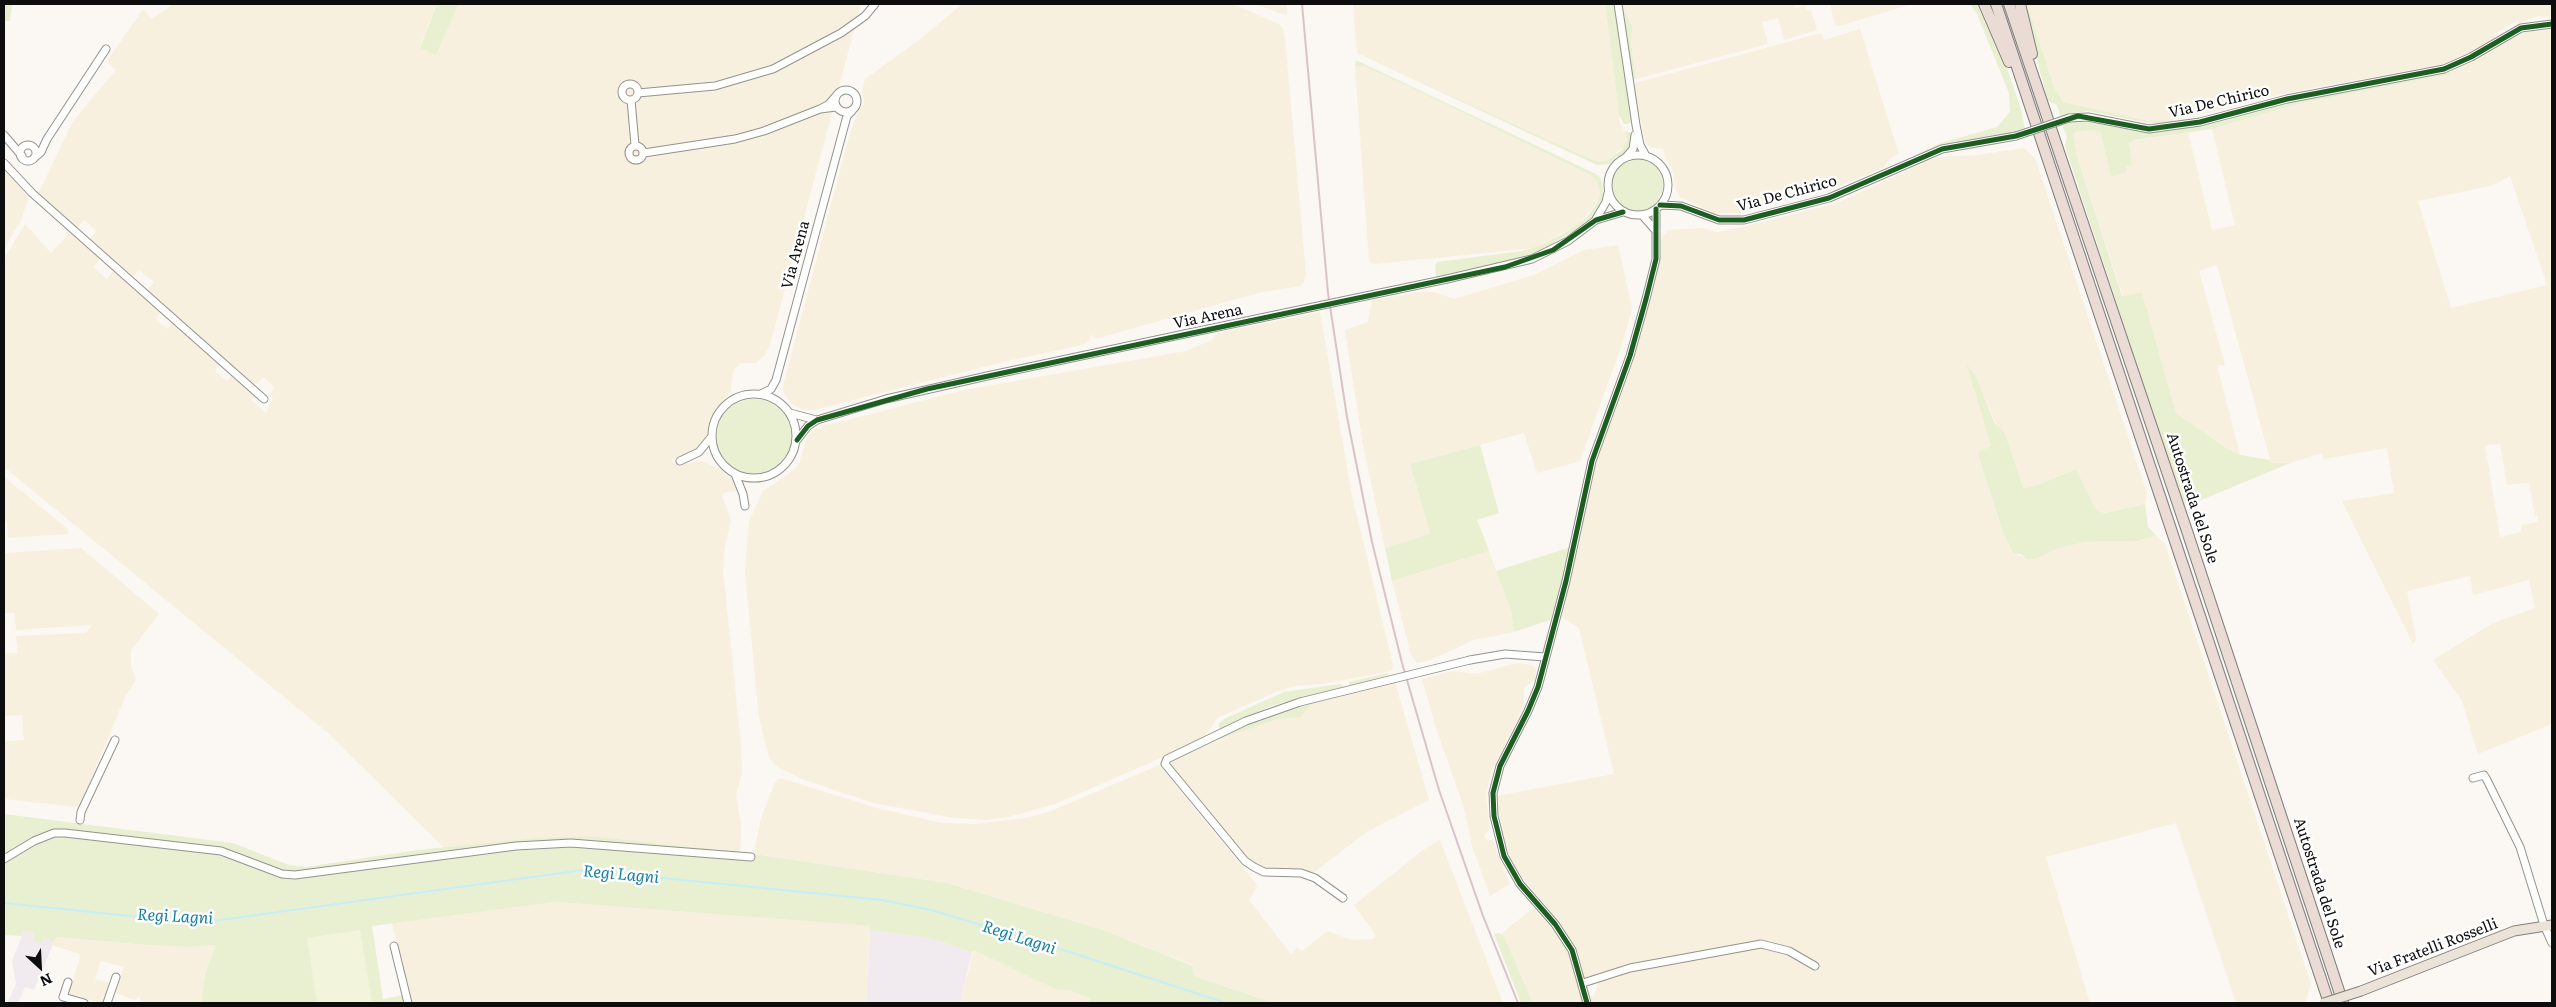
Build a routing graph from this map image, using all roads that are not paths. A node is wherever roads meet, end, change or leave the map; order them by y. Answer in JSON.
{"nodes":[{"id":1,"x":875,"y":4,"type":"edge"},
{"id":2,"x":1618,"y":4,"type":"edge"},
{"id":3,"x":1984,"y":4,"type":"edge"},
{"id":4,"x":1996,"y":4,"type":"edge"},
{"id":5,"x":2009,"y":4,"type":"edge"},
{"id":6,"x":2020,"y":4,"type":"edge"},
{"id":7,"x":2552,"y":24,"type":"edge"},
{"id":8,"x":106,"y":49,"type":"dead end"},
{"id":9,"x":638,"y":93,"type":"junction"},
{"id":10,"x":836,"y":95,"type":"junction"},
{"id":11,"x":631,"y":100,"type":"junction"},
{"id":12,"x":837,"y":108,"type":"junction"},
{"id":13,"x":820,"y":109,"type":"junction"},
{"id":14,"x":2044,"y":109,"type":"junction"},
{"id":15,"x":852,"y":110,"type":"junction"},
{"id":16,"x":2035,"y":122,"type":"junction"},
{"id":17,"x":1636,"y":125,"type":"junction"},
{"id":18,"x":4,"y":135,"type":"edge"},
{"id":19,"x":841,"y":136,"type":"junction"},
{"id":20,"x":47,"y":139,"type":"junction"},
{"id":21,"x":10,"y":142,"type":"junction"},
{"id":22,"x":28,"y":145,"type":"junction"},
{"id":23,"x":635,"y":145,"type":"junction"},
{"id":24,"x":644,"y":153,"type":"junction"},
{"id":25,"x":22,"y":156,"type":"junction"},
{"id":26,"x":1646,"y":156,"type":"junction"},
{"id":27,"x":1626,"y":157,"type":"junction"},
{"id":28,"x":34,"y":158,"type":"junction"},
{"id":29,"x":4,"y":163,"type":"edge"},
{"id":30,"x":1667,"y":191,"type":"junction"},
{"id":31,"x":1608,"y":193,"type":"junction"},
{"id":32,"x":1681,"y":206,"type":"junction"},
{"id":33,"x":1658,"y":207,"type":"junction"},
{"id":34,"x":1623,"y":212,"type":"junction"},
{"id":35,"x":1642,"y":215,"type":"junction"},
{"id":36,"x":1596,"y":220,"type":"junction"},
{"id":37,"x":1657,"y":232,"type":"junction"},
{"id":38,"x":776,"y":380,"type":"junction"},
{"id":39,"x":760,"y":394,"type":"junction"},
{"id":40,"x":264,"y":399,"type":"dead end"},
{"id":41,"x":779,"y":402,"type":"junction"},
{"id":42,"x":790,"y":413,"type":"junction"},
{"id":43,"x":817,"y":420,"type":"junction"},
{"id":44,"x":712,"y":436,"type":"junction"},
{"id":45,"x":797,"y":440,"type":"junction"},
{"id":46,"x":680,"y":461,"type":"dead end"},
{"id":47,"x":735,"y":474,"type":"junction"},
{"id":48,"x":745,"y":506,"type":"dead end"},
{"id":49,"x":1545,"y":657,"type":"junction"},
{"id":50,"x":115,"y":740,"type":"dead end"},
{"id":51,"x":2473,"y":778,"type":"dead end"},
{"id":52,"x":80,"y":820,"type":"dead end"},
{"id":53,"x":751,"y":858,"type":"dead end"},
{"id":54,"x":4,"y":859,"type":"edge"},
{"id":55,"x":1343,"y":898,"type":"dead end"},
{"id":56,"x":2548,"y":925,"type":"edge"},
{"id":57,"x":2552,"y":943,"type":"edge"},
{"id":58,"x":394,"y":946,"type":"dead end"},
{"id":59,"x":1815,"y":966,"type":"dead end"},
{"id":60,"x":116,"y":977,"type":"dead end"},
{"id":61,"x":68,"y":982,"type":"dead end"},
{"id":62,"x":1582,"y":982,"type":"junction"},
{"id":63,"x":84,"y":1003,"type":"edge"},
{"id":64,"x":107,"y":1003,"type":"edge"},
{"id":65,"x":408,"y":1003,"type":"edge"},
{"id":66,"x":1587,"y":1003,"type":"edge"},
{"id":67,"x":2324,"y":1003,"type":"edge"},
{"id":68,"x":2329,"y":1003,"type":"edge"},
{"id":69,"x":2343,"y":1003,"type":"edge"}],
"edges":[{"from":1,"to":9,"type":"street"},
{"from":2,"to":17,"type":"street"},
{"from":3,"to":16,"type":"highway"},
{"from":4,"to":16,"type":"highway","name":"Autostrada del Sole"},
{"from":5,"to":14,"type":"highway","name":"Autostrada del Sole"},
{"from":6,"to":14,"type":"highway"},
{"from":7,"to":32,"type":"street","name":"Via De Chirico","bridge":true},
{"from":8,"to":20,"type":"street"},
{"from":9,"to":11,"type":"street"},
{"from":9,"to":11,"type":"street"},
{"from":10,"to":12,"type":"street","name":"Via Arena"},
{"from":10,"to":13,"type":"street"},
{"from":10,"to":15,"type":"street"},
{"from":11,"to":23,"type":"street"},
{"from":12,"to":13,"type":"street"},
{"from":12,"to":15,"type":"street"},
{"from":12,"to":19,"type":"street","name":"Via Arena"},
{"from":13,"to":24,"type":"street"},
{"from":14,"to":69,"type":"highway","name":"Autostrada del Sole"},
{"from":15,"to":19,"type":"street","name":"Via Arena"},
{"from":16,"to":68,"type":"highway","name":"Autostrada del Sole"},
{"from":17,"to":26,"type":"street"},
{"from":17,"to":27,"type":"street"},
{"from":18,"to":21,"type":"street"},
{"from":19,"to":38,"type":"street","name":"Via Arena"},
{"from":20,"to":22,"type":"street"},
{"from":20,"to":28,"type":"street"},
{"from":21,"to":22,"type":"street"},
{"from":21,"to":25,"type":"street"},
{"from":22,"to":25,"type":"street"},
{"from":22,"to":28,"type":"street"},
{"from":23,"to":24,"type":"street"},
{"from":23,"to":24,"type":"street"},
{"from":25,"to":28,"type":"street"},
{"from":26,"to":27,"type":"street"},
{"from":26,"to":30,"type":"street"},
{"from":27,"to":31,"type":"street"},
{"from":29,"to":40,"type":"street"},
{"from":30,"to":32,"type":"street"},
{"from":30,"to":33,"type":"street"},
{"from":31,"to":34,"type":"street"},
{"from":31,"to":36,"type":"street","name":"Via Arena"},
{"from":32,"to":33,"type":"street","name":"Via De Chirico"},
{"from":33,"to":35,"type":"street"},
{"from":33,"to":37,"type":"street"},
{"from":34,"to":35,"type":"street"},
{"from":34,"to":36,"type":"street","name":"Via Arena"},
{"from":35,"to":37,"type":"street"},
{"from":36,"to":43,"type":"street","name":"Via Arena","bridge":true},
{"from":37,"to":49,"type":"street"},
{"from":38,"to":39,"type":"street"},
{"from":38,"to":41,"type":"street","name":"Via Arena"},
{"from":39,"to":41,"type":"street"},
{"from":39,"to":44,"type":"street"},
{"from":41,"to":42,"type":"street"},
{"from":42,"to":43,"type":"street"},
{"from":42,"to":45,"type":"street"},
{"from":43,"to":45,"type":"street","name":"Via Arena"},
{"from":44,"to":46,"type":"street"},
{"from":44,"to":47,"type":"street"},
{"from":45,"to":47,"type":"street"},
{"from":47,"to":48,"type":"street"},
{"from":49,"to":55,"type":"street","bridge":true},
{"from":49,"to":62,"type":"street"},
{"from":50,"to":52,"type":"street"},
{"from":51,"to":56,"type":"street"},
{"from":53,"to":54,"type":"street"},
{"from":56,"to":57,"type":"street"},
{"from":56,"to":67,"type":"main road","name":"Via Fratelli Rosselli","bridge":true},
{"from":58,"to":65,"type":"street"},
{"from":59,"to":62,"type":"street"},
{"from":60,"to":64,"type":"street"},
{"from":61,"to":63,"type":"street"},
{"from":62,"to":66,"type":"street"}]}
